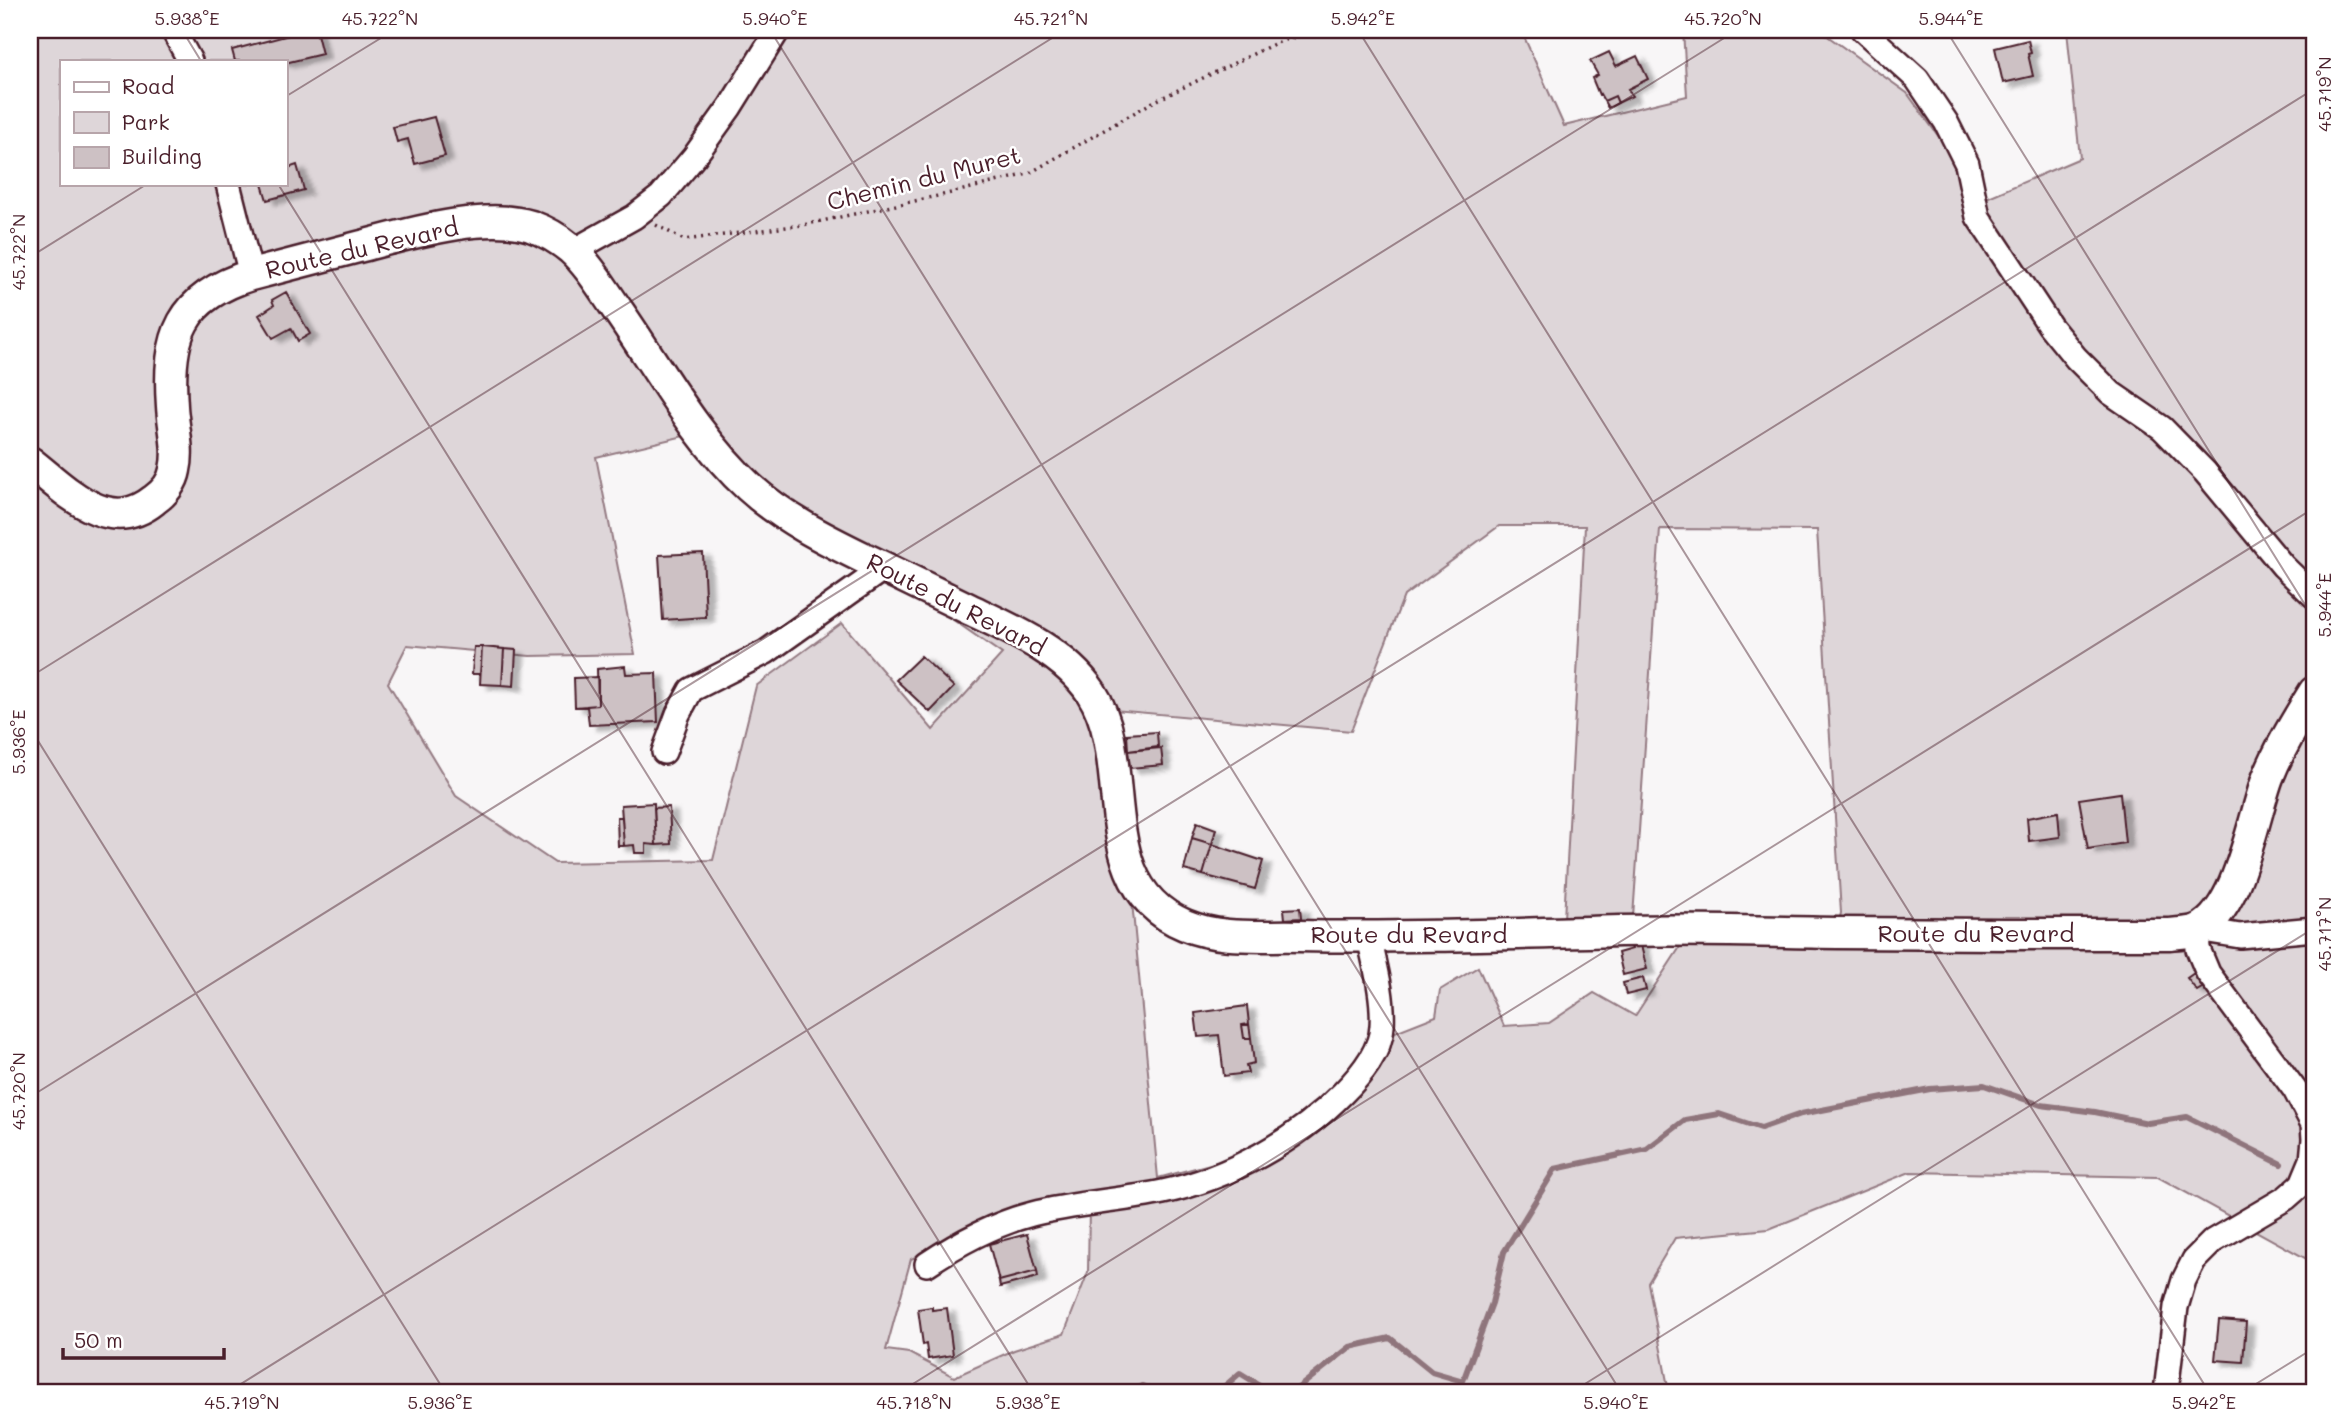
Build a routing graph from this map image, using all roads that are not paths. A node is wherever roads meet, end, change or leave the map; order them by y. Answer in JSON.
{"nodes":[{"id":1,"x":173,"y":30,"type":"edge"},
{"id":2,"x":778,"y":30,"type":"edge"},
{"id":3,"x":1863,"y":30,"type":"edge"},
{"id":4,"x":189,"y":60,"type":"edge"},
{"id":5,"x":229,"y":186,"type":"edge"},
{"id":6,"x":573,"y":251,"type":"junction"},
{"id":7,"x":251,"y":275,"type":"junction"},
{"id":8,"x":30,"y":462,"type":"edge"},
{"id":9,"x":884,"y":568,"type":"junction"},
{"id":10,"x":2314,"y":596,"type":"edge"},
{"id":11,"x":2314,"y":692,"type":"edge"},
{"id":12,"x":664,"y":752,"type":"dead end"},
{"id":13,"x":2197,"y":929,"type":"junction"},
{"id":14,"x":2314,"y":929,"type":"edge"},
{"id":15,"x":1369,"y":937,"type":"junction"},
{"id":16,"x":927,"y":1264,"type":"dead end"},
{"id":17,"x":2166,"y":1392,"type":"edge"}],
"edges":[{"from":1,"to":4,"type":"street"},
{"from":2,"to":6,"type":"street"},
{"from":3,"to":10,"type":"street"},
{"from":5,"to":7,"type":"street"},
{"from":6,"to":7,"type":"main road","name":"Route du Revard"},
{"from":6,"to":9,"type":"main road","name":"Route du Revard"},
{"from":7,"to":8,"type":"main road","name":"Route du Revard"},
{"from":9,"to":12,"type":"street"},
{"from":9,"to":15,"type":"main road","name":"Route du Revard"},
{"from":11,"to":13,"type":"main road"},
{"from":13,"to":14,"type":"street"},
{"from":13,"to":15,"type":"main road","name":"Route du Revard"},
{"from":13,"to":17,"type":"street"},
{"from":15,"to":16,"type":"street"}]}
